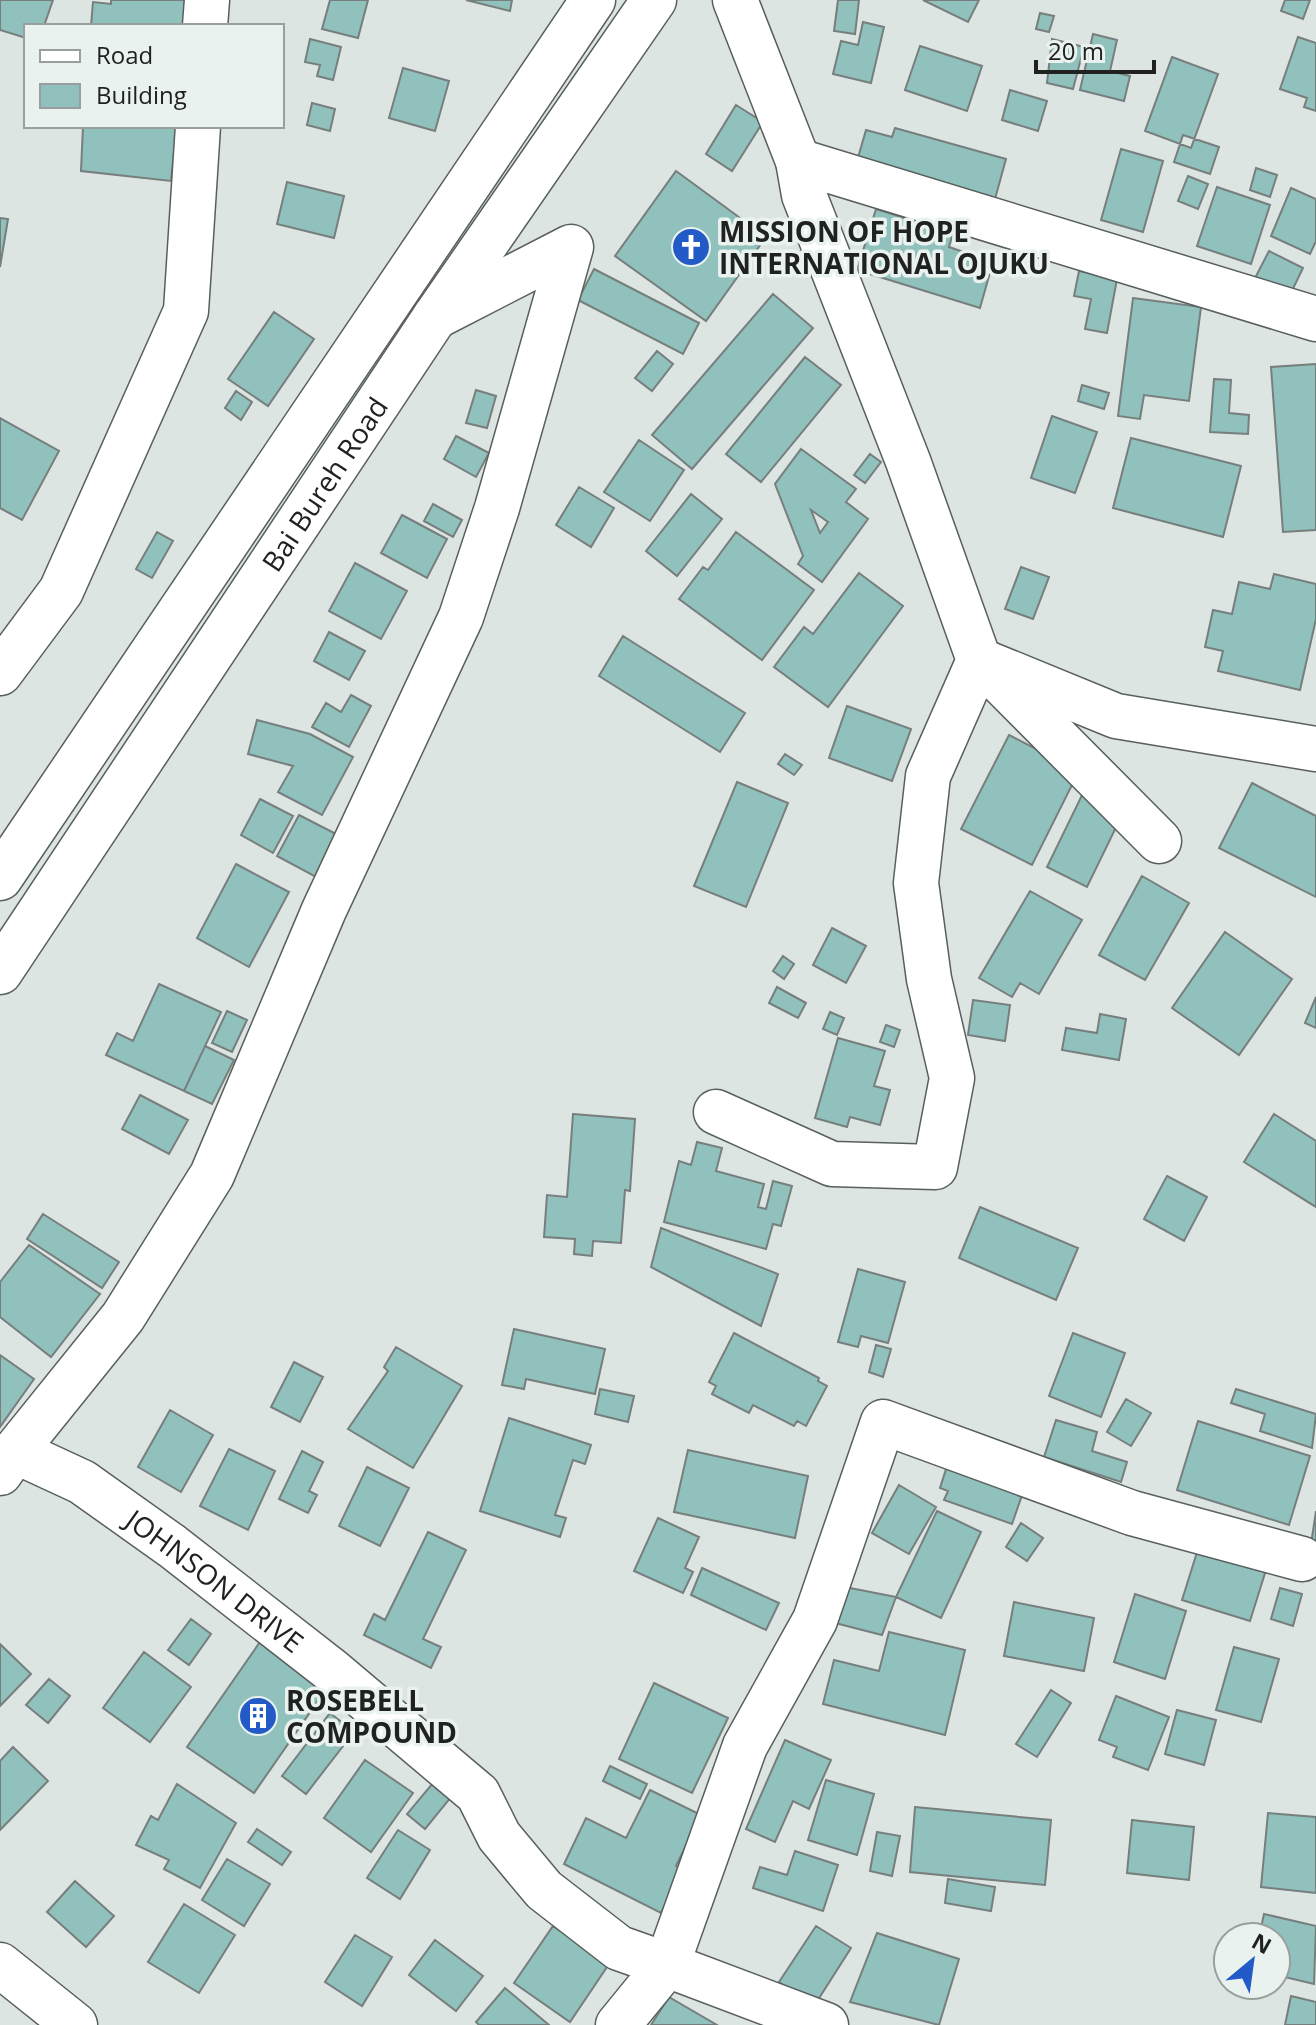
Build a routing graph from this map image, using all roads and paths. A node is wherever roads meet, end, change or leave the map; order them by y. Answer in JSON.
{"nodes":[{"id":1,"x":207,"y":0,"type":"edge"},
{"id":2,"x":593,"y":0,"type":"edge"},
{"id":3,"x":654,"y":0,"type":"edge"},
{"id":4,"x":735,"y":0,"type":"edge"},
{"id":5,"x":205,"y":24,"type":"edge"},
{"id":6,"x":198,"y":128,"type":"edge"},
{"id":7,"x":798,"y":161,"type":"junction"},
{"id":8,"x":435,"y":317,"type":"junction"},
{"id":9,"x":1316,"y":319,"type":"edge"},
{"id":10,"x":979,"y":660,"type":"junction"},
{"id":11,"x":0,"y":673,"type":"edge"},
{"id":12,"x":1316,"y":749,"type":"edge"},
{"id":13,"x":1159,"y":841,"type":"dead end"},
{"id":14,"x":0,"y":878,"type":"edge"},
{"id":15,"x":0,"y":972,"type":"edge"},
{"id":16,"x":716,"y":1112,"type":"dead end"},
{"id":17,"x":8,"y":1462,"type":"edge"},
{"id":18,"x":1302,"y":1559,"type":"dead end"},
{"id":19,"x":0,"y":1965,"type":"edge"},
{"id":20,"x":667,"y":1965,"type":"junction"},
{"id":21,"x":75,"y":2025,"type":"edge"},
{"id":22,"x":618,"y":2025,"type":"edge"},
{"id":23,"x":826,"y":2025,"type":"edge"}],
"edges":[{"from":1,"to":5,"type":"main road"},
{"from":2,"to":14,"type":"main road","name":"Bai Bureh Road"},
{"from":3,"to":8,"type":"main road","name":"Bai Bureh Road"},
{"from":4,"to":7,"type":"main road"},
{"from":6,"to":11,"type":"main road"},
{"from":7,"to":9,"type":"main road"},
{"from":7,"to":10,"type":"main road"},
{"from":8,"to":15,"type":"main road","name":"Bai Bureh Road"},
{"from":8,"to":17,"type":"main road"},
{"from":10,"to":12,"type":"main road"},
{"from":10,"to":13,"type":"main road"},
{"from":10,"to":16,"type":"main road"},
{"from":17,"to":20,"type":"main road","name":"JOHNSON DRIVE"},
{"from":18,"to":20,"type":"main road"},
{"from":19,"to":21,"type":"main road"},
{"from":20,"to":22,"type":"main road"},
{"from":20,"to":23,"type":"main road","name":"JOHNSON DRIVE"}]}
